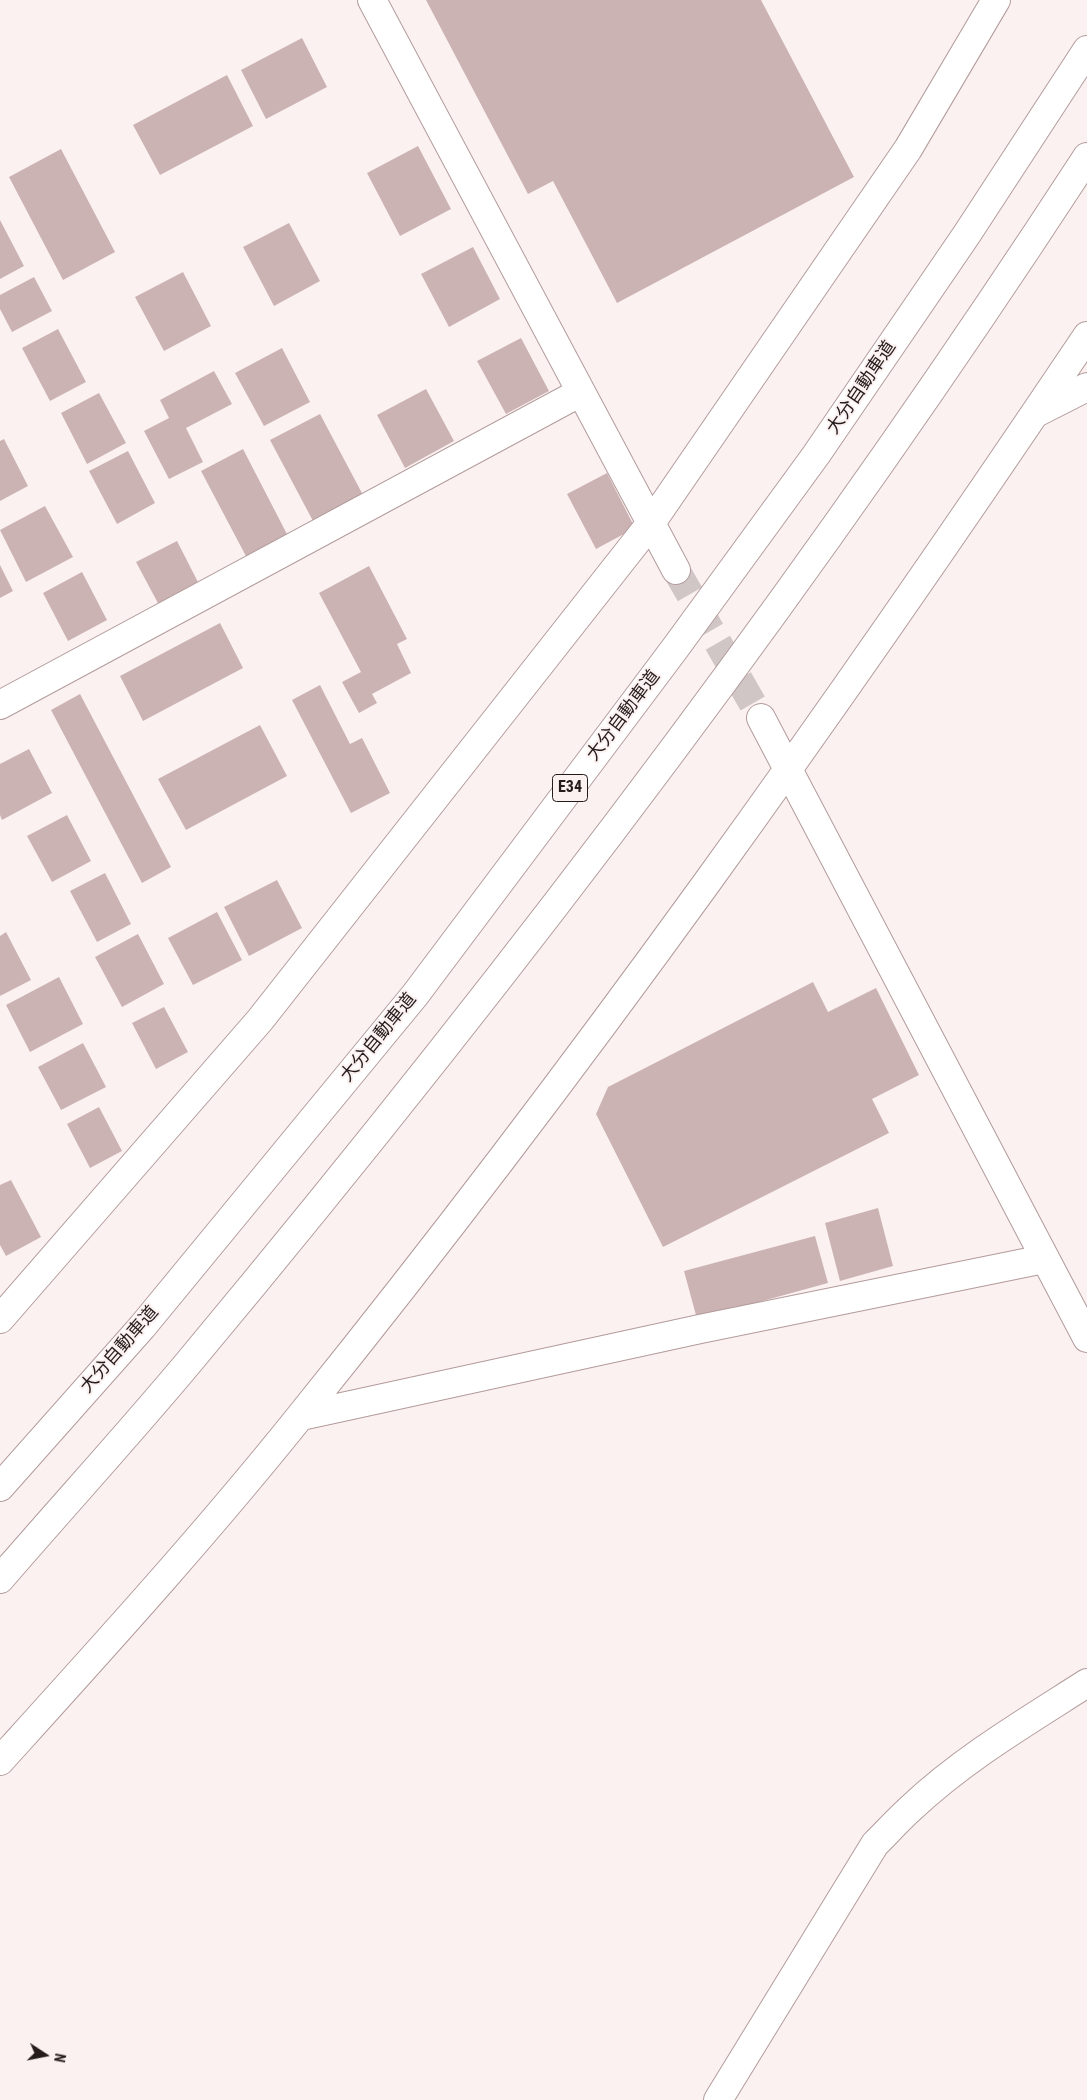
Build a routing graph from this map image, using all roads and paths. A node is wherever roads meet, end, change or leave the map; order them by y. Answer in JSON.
{"nodes":[{"id":1,"x":372,"y":0,"type":"edge"},
{"id":2,"x":996,"y":0,"type":"edge"},
{"id":3,"x":1087,"y":50,"type":"edge"},
{"id":4,"x":1087,"y":157,"type":"edge"},
{"id":5,"x":1087,"y":336,"type":"edge"},
{"id":6,"x":1087,"y":387,"type":"edge"},
{"id":7,"x":581,"y":392,"type":"junction"},
{"id":8,"x":1035,"y":414,"type":"junction"},
{"id":9,"x":652,"y":523,"type":"junction"},
{"id":10,"x":676,"y":570,"type":"tunnel mouth"},
{"id":11,"x":0,"y":705,"type":"edge"},
{"id":12,"x":761,"y":718,"type":"tunnel mouth"},
{"id":13,"x":788,"y":770,"type":"junction"},
{"id":14,"x":1044,"y":1259,"type":"junction"},
{"id":15,"x":0,"y":1319,"type":"edge"},
{"id":16,"x":1087,"y":1338,"type":"edge"},
{"id":17,"x":301,"y":1416,"type":"junction"},
{"id":18,"x":0,"y":1487,"type":"edge"},
{"id":19,"x":0,"y":1579,"type":"edge"},
{"id":20,"x":1087,"y":1683,"type":"edge"},
{"id":21,"x":0,"y":1761,"type":"edge"},
{"id":22,"x":718,"y":2100,"type":"edge"}],
"edges":[{"from":1,"to":7,"type":"main road"},
{"from":2,"to":9,"type":"main road"},
{"from":3,"to":18,"type":"main road","name":"大分自動車道","number":"E34"},
{"from":4,"to":19,"type":"main road"},
{"from":5,"to":8,"type":"main road"},
{"from":6,"to":8,"type":"main road"},
{"from":7,"to":9,"type":"main road"},
{"from":7,"to":11,"type":"main road"},
{"from":8,"to":13,"type":"main road"},
{"from":9,"to":10,"type":"main road"},
{"from":9,"to":15,"type":"main road"},
{"from":12,"to":13,"type":"main road"},
{"from":13,"to":14,"type":"main road"},
{"from":13,"to":17,"type":"main road"},
{"from":14,"to":16,"type":"main road"},
{"from":14,"to":17,"type":"main road"},
{"from":17,"to":21,"type":"main road"},
{"from":20,"to":22,"type":"main road"}]}
